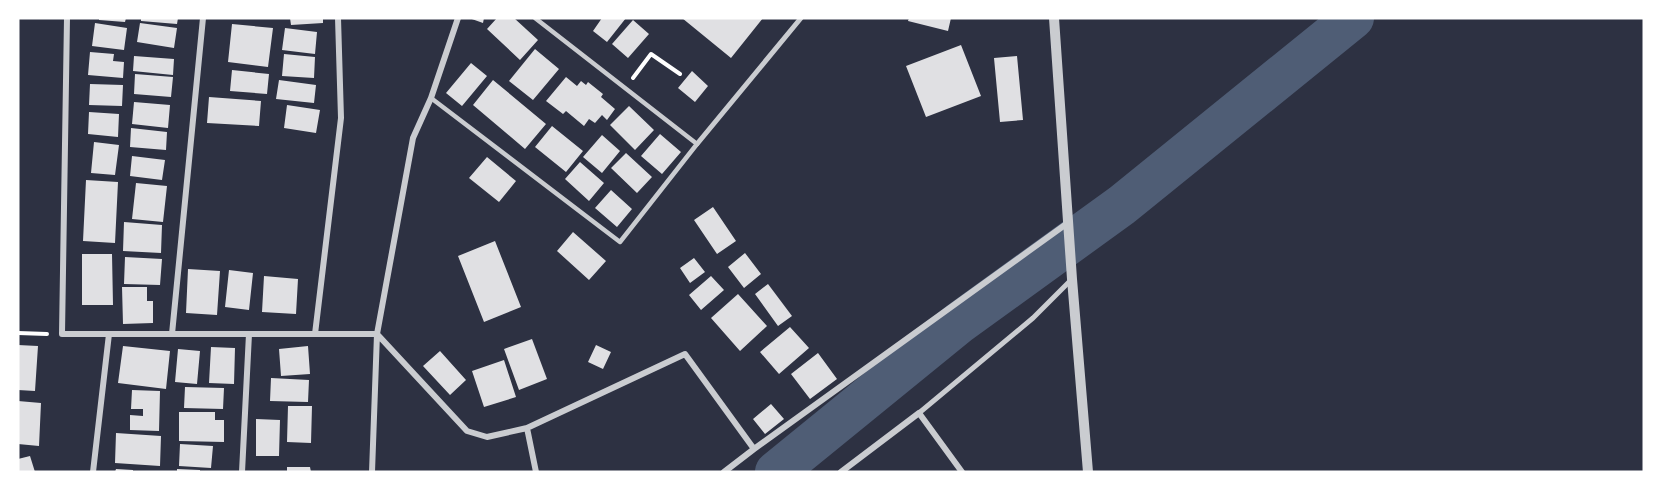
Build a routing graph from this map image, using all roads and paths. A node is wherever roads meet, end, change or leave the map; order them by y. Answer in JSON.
{"nodes":[{"id":1,"x":67,"y":18,"type":"edge"},
{"id":2,"x":203,"y":18,"type":"edge"},
{"id":3,"x":338,"y":18,"type":"edge"},
{"id":4,"x":458,"y":18,"type":"edge"},
{"id":5,"x":535,"y":18,"type":"edge"},
{"id":6,"x":801,"y":18,"type":"edge"},
{"id":7,"x":1054,"y":18,"type":"edge"},
{"id":8,"x":680,"y":74,"type":"dead end"},
{"id":9,"x":625,"y":88,"type":"junction"},
{"id":10,"x":431,"y":98,"type":"junction"},
{"id":11,"x":698,"y":144,"type":"junction"},
{"id":12,"x":1069,"y":222,"type":"junction"},
{"id":13,"x":1072,"y":279,"type":"junction"},
{"id":14,"x":18,"y":333,"type":"edge"},
{"id":15,"x":62,"y":334,"type":"junction"},
{"id":16,"x":109,"y":334,"type":"junction"},
{"id":17,"x":172,"y":334,"type":"junction"},
{"id":18,"x":249,"y":334,"type":"junction"},
{"id":19,"x":315,"y":334,"type":"junction"},
{"id":20,"x":377,"y":334,"type":"junction"},
{"id":21,"x":919,"y":413,"type":"junction"},
{"id":22,"x":527,"y":428,"type":"junction"},
{"id":23,"x":754,"y":449,"type":"junction"},
{"id":24,"x":93,"y":472,"type":"edge"},
{"id":25,"x":242,"y":472,"type":"edge"},
{"id":26,"x":372,"y":472,"type":"edge"},
{"id":27,"x":536,"y":472,"type":"edge"},
{"id":28,"x":724,"y":472,"type":"edge"},
{"id":29,"x":841,"y":472,"type":"edge"},
{"id":30,"x":962,"y":472,"type":"edge"},
{"id":31,"x":1088,"y":472,"type":"edge"}],
"edges":[{"from":1,"to":15,"type":"street"},
{"from":2,"to":17,"type":"street"},
{"from":3,"to":19,"type":"street"},
{"from":4,"to":10,"type":"street"},
{"from":5,"to":9,"type":"lane"},
{"from":6,"to":11,"type":"street"},
{"from":7,"to":12,"type":"street"},
{"from":8,"to":9,"type":"path"},
{"from":9,"to":11,"type":"lane"},
{"from":10,"to":11,"type":"lane"},
{"from":10,"to":20,"type":"street"},
{"from":12,"to":13,"type":"street"},
{"from":12,"to":23,"type":"street"},
{"from":13,"to":21,"type":"street"},
{"from":13,"to":31,"type":"street"},
{"from":14,"to":15,"type":"path"},
{"from":15,"to":16,"type":"street"},
{"from":16,"to":17,"type":"street"},
{"from":16,"to":24,"type":"street"},
{"from":17,"to":18,"type":"street"},
{"from":18,"to":19,"type":"street"},
{"from":18,"to":25,"type":"street"},
{"from":19,"to":20,"type":"street"},
{"from":20,"to":22,"type":"street"},
{"from":20,"to":26,"type":"street"},
{"from":21,"to":29,"type":"street"},
{"from":21,"to":30,"type":"street"},
{"from":22,"to":23,"type":"street"},
{"from":22,"to":27,"type":"street"},
{"from":23,"to":28,"type":"street"}]}
